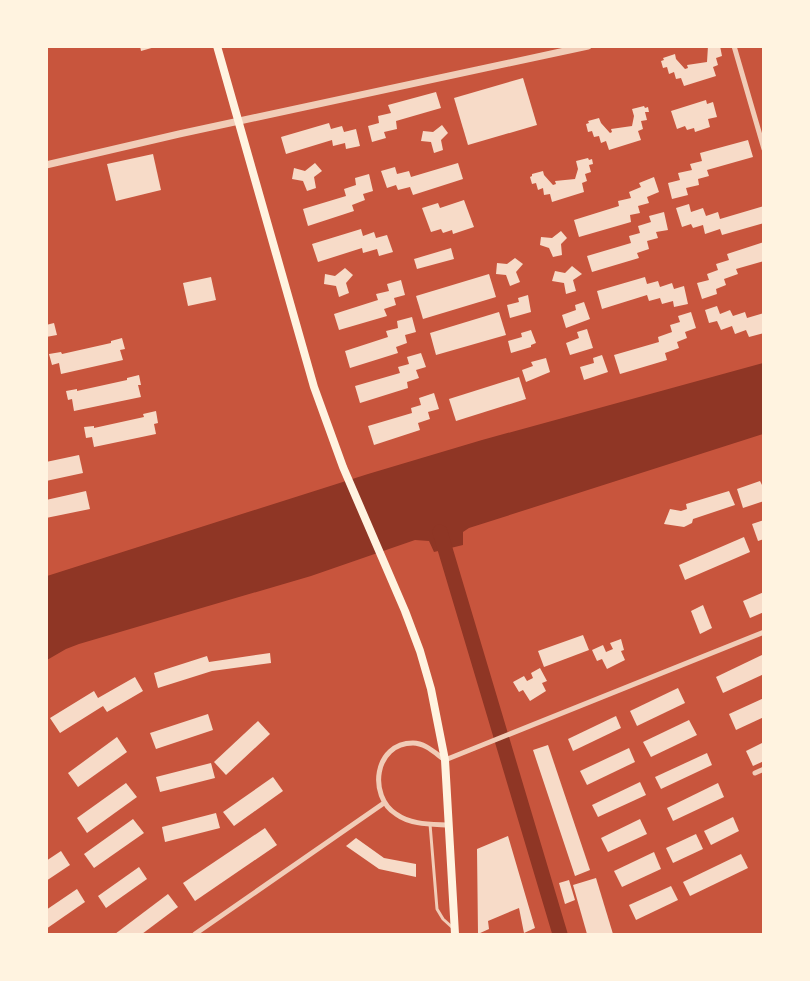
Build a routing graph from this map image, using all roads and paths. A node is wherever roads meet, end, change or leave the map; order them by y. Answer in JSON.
{"nodes":[{"id":1,"x":217,"y":46,"type":"edge"},
{"id":2,"x":588,"y":46,"type":"edge"},
{"id":3,"x":734,"y":46,"type":"edge"},
{"id":4,"x":238,"y":123,"type":"junction"},
{"id":5,"x":764,"y":149,"type":"edge"},
{"id":6,"x":46,"y":165,"type":"edge"},
{"id":7,"x":764,"y":632,"type":"edge"},
{"id":8,"x":445,"y":760,"type":"junction"},
{"id":9,"x":764,"y":769,"type":"edge"},
{"id":10,"x":755,"y":772,"type":"dead end"},
{"id":11,"x":384,"y":802,"type":"junction"},
{"id":12,"x":430,"y":824,"type":"junction"},
{"id":13,"x":450,"y":825,"type":"junction"},
{"id":14,"x":455,"y":933,"type":"edge"},
{"id":15,"x":195,"y":934,"type":"edge"}],
"edges":[{"from":1,"to":4,"type":"main road"},
{"from":2,"to":4,"type":"street"},
{"from":3,"to":5,"type":"street"},
{"from":4,"to":6,"type":"street"},
{"from":4,"to":8,"type":"main road"},
{"from":7,"to":8,"type":"street"},
{"from":8,"to":11,"type":"street"},
{"from":8,"to":13,"type":"main road"},
{"from":9,"to":10,"type":"street"},
{"from":11,"to":12,"type":"street"},
{"from":11,"to":15,"type":"street"},
{"from":12,"to":13,"type":"street"},
{"from":12,"to":14,"type":"lane"},
{"from":13,"to":14,"type":"main road"}]}
